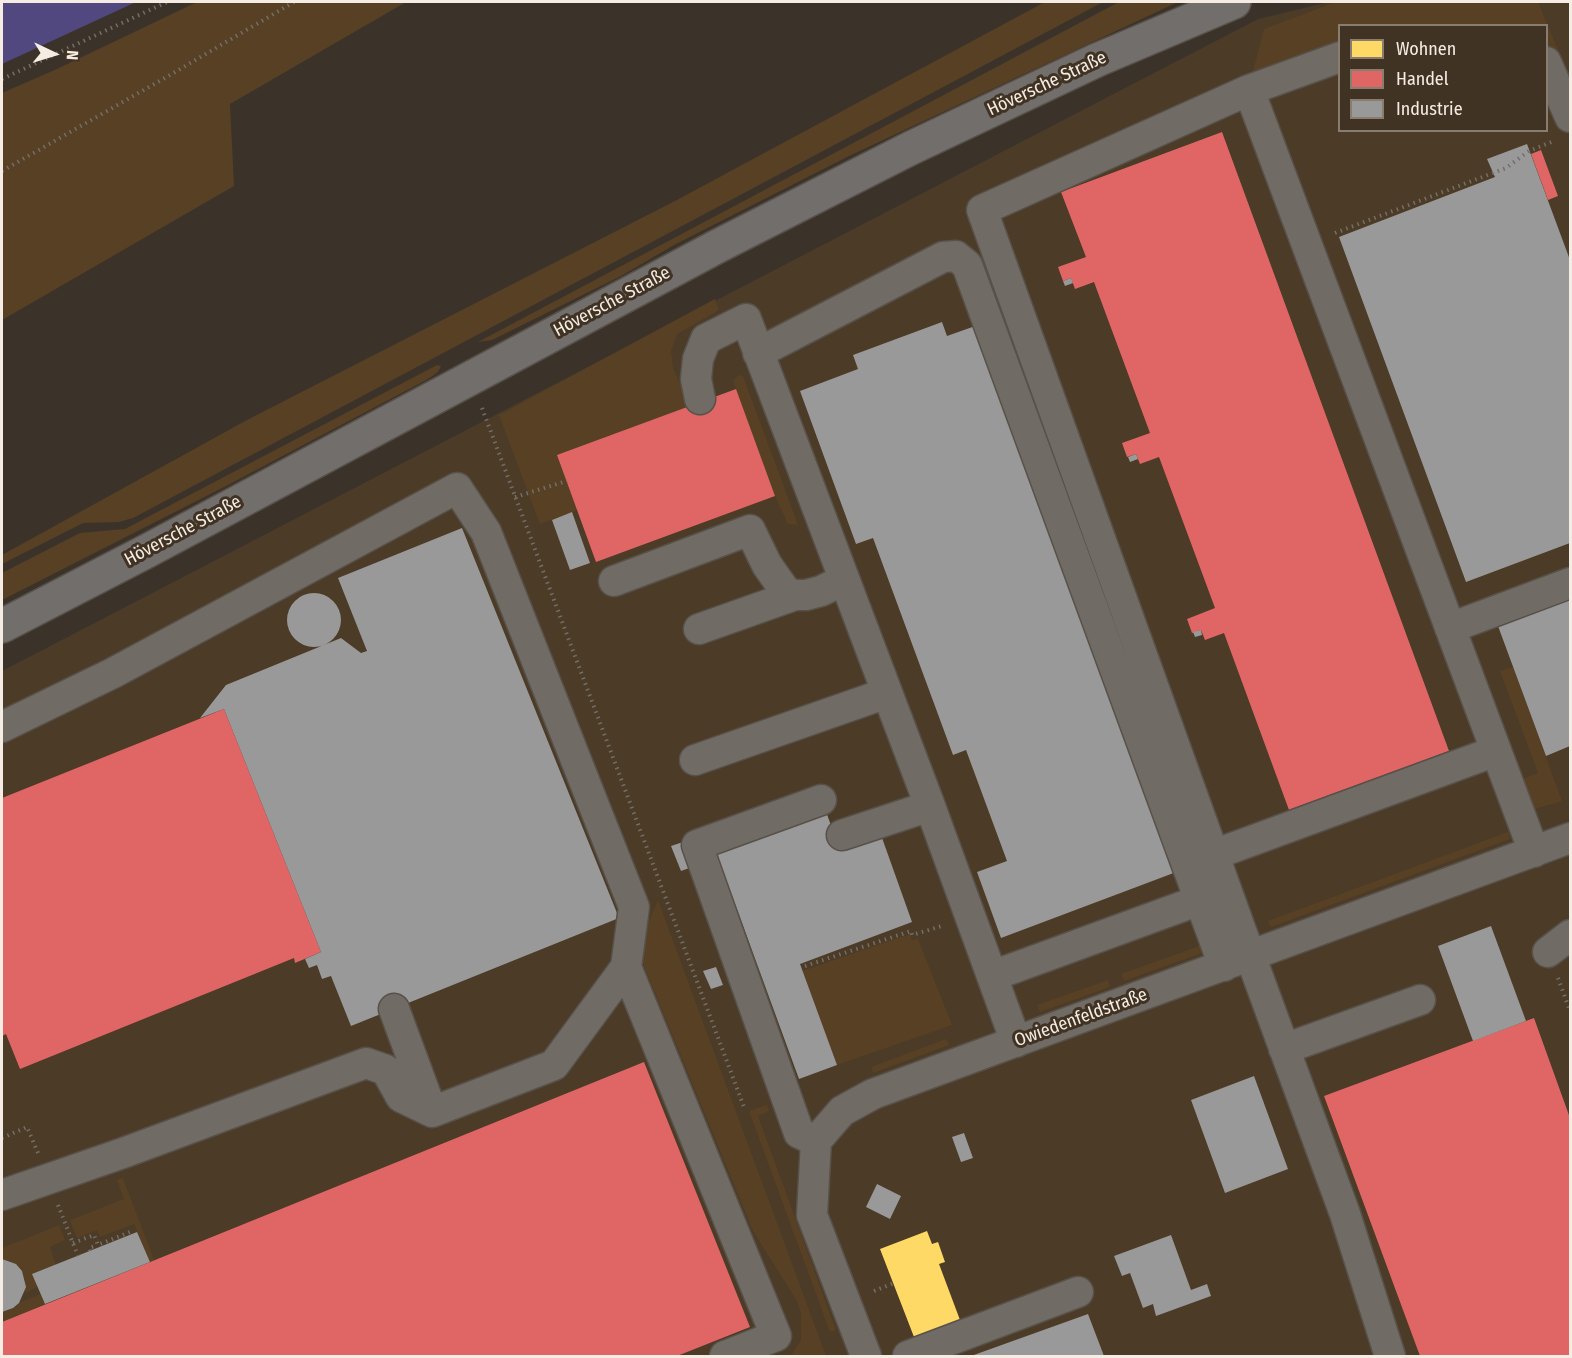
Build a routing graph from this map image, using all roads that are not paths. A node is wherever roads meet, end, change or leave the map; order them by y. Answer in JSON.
{"nodes":[{"id":1,"x":1234,"y":2,"type":"edge"},
{"id":2,"x":1338,"y":58,"type":"edge"},
{"id":3,"x":1548,"y":69,"type":"edge"},
{"id":4,"x":1249,"y":90,"type":"junction"},
{"id":5,"x":1565,"y":128,"type":"edge"},
{"id":6,"x":758,"y":353,"type":"junction"},
{"id":7,"x":700,"y":399,"type":"dead end"},
{"id":8,"x":844,"y":580,"type":"junction"},
{"id":9,"x":614,"y":581,"type":"dead end"},
{"id":10,"x":1570,"y":583,"type":"edge"},
{"id":11,"x":795,"y":595,"type":"junction"},
{"id":12,"x":2,"y":626,"type":"edge"},
{"id":13,"x":1450,"y":628,"type":"junction"},
{"id":14,"x":699,"y":629,"type":"dead end"},
{"id":15,"x":887,"y":693,"type":"junction"},
{"id":16,"x":2,"y":727,"type":"edge"},
{"id":17,"x":1496,"y":751,"type":"junction"},
{"id":18,"x":695,"y":760,"type":"dead end"},
{"id":19,"x":821,"y":800,"type":"dead end"},
{"id":20,"x":930,"y":806,"type":"junction"},
{"id":21,"x":842,"y":835,"type":"dead end"},
{"id":22,"x":1570,"y":838,"type":"edge"},
{"id":23,"x":1534,"y":852,"type":"junction"},
{"id":24,"x":1214,"y":855,"type":"junction"},
{"id":25,"x":1200,"y":900,"type":"junction"},
{"id":26,"x":1237,"y":961,"type":"junction"},
{"id":27,"x":626,"y":967,"type":"junction"},
{"id":28,"x":992,"y":976,"type":"junction"},
{"id":29,"x":1420,"y":1000,"type":"dead end"},
{"id":30,"x":394,"y":1009,"type":"dead end"},
{"id":31,"x":1016,"y":1042,"type":"junction"},
{"id":32,"x":1284,"y":1049,"type":"junction"},
{"id":33,"x":432,"y":1112,"type":"junction"},
{"id":34,"x":816,"y":1141,"type":"junction"},
{"id":35,"x":2,"y":1195,"type":"edge"},
{"id":36,"x":1078,"y":1292,"type":"dead end"},
{"id":37,"x":725,"y":1356,"type":"edge"},
{"id":38,"x":866,"y":1356,"type":"edge"},
{"id":39,"x":908,"y":1356,"type":"edge"},
{"id":40,"x":1390,"y":1356,"type":"edge"}],
"edges":[{"from":1,"to":12,"type":"main road","name":"Höversche Straße"},
{"from":2,"to":4,"type":"street"},
{"from":3,"to":5,"type":"street"},
{"from":4,"to":13,"type":"street"},
{"from":4,"to":24,"type":"street"},
{"from":6,"to":7,"type":"street"},
{"from":6,"to":8,"type":"street"},
{"from":6,"to":25,"type":"street"},
{"from":8,"to":11,"type":"street"},
{"from":8,"to":15,"type":"street"},
{"from":9,"to":11,"type":"street"},
{"from":10,"to":13,"type":"street"},
{"from":11,"to":14,"type":"street"},
{"from":13,"to":17,"type":"street"},
{"from":15,"to":18,"type":"street"},
{"from":15,"to":20,"type":"street"},
{"from":16,"to":27,"type":"street"},
{"from":17,"to":23,"type":"street"},
{"from":17,"to":24,"type":"street"},
{"from":19,"to":34,"type":"street"},
{"from":20,"to":21,"type":"street"},
{"from":20,"to":28,"type":"street"},
{"from":22,"to":23,"type":"street","name":"Owiedenfeldstraße"},
{"from":23,"to":26,"type":"street","name":"Owiedenfeldstraße"},
{"from":24,"to":26,"type":"street"},
{"from":25,"to":26,"type":"street"},
{"from":25,"to":28,"type":"street"},
{"from":26,"to":31,"type":"street","name":"Owiedenfeldstraße"},
{"from":26,"to":32,"type":"street"},
{"from":27,"to":33,"type":"street"},
{"from":27,"to":37,"type":"street"},
{"from":28,"to":31,"type":"street"},
{"from":29,"to":32,"type":"street"},
{"from":30,"to":33,"type":"street"},
{"from":31,"to":34,"type":"street","name":"Owiedenfeldstraße"},
{"from":32,"to":40,"type":"street"},
{"from":33,"to":35,"type":"street"},
{"from":34,"to":38,"type":"street"},
{"from":36,"to":39,"type":"street"}]}
